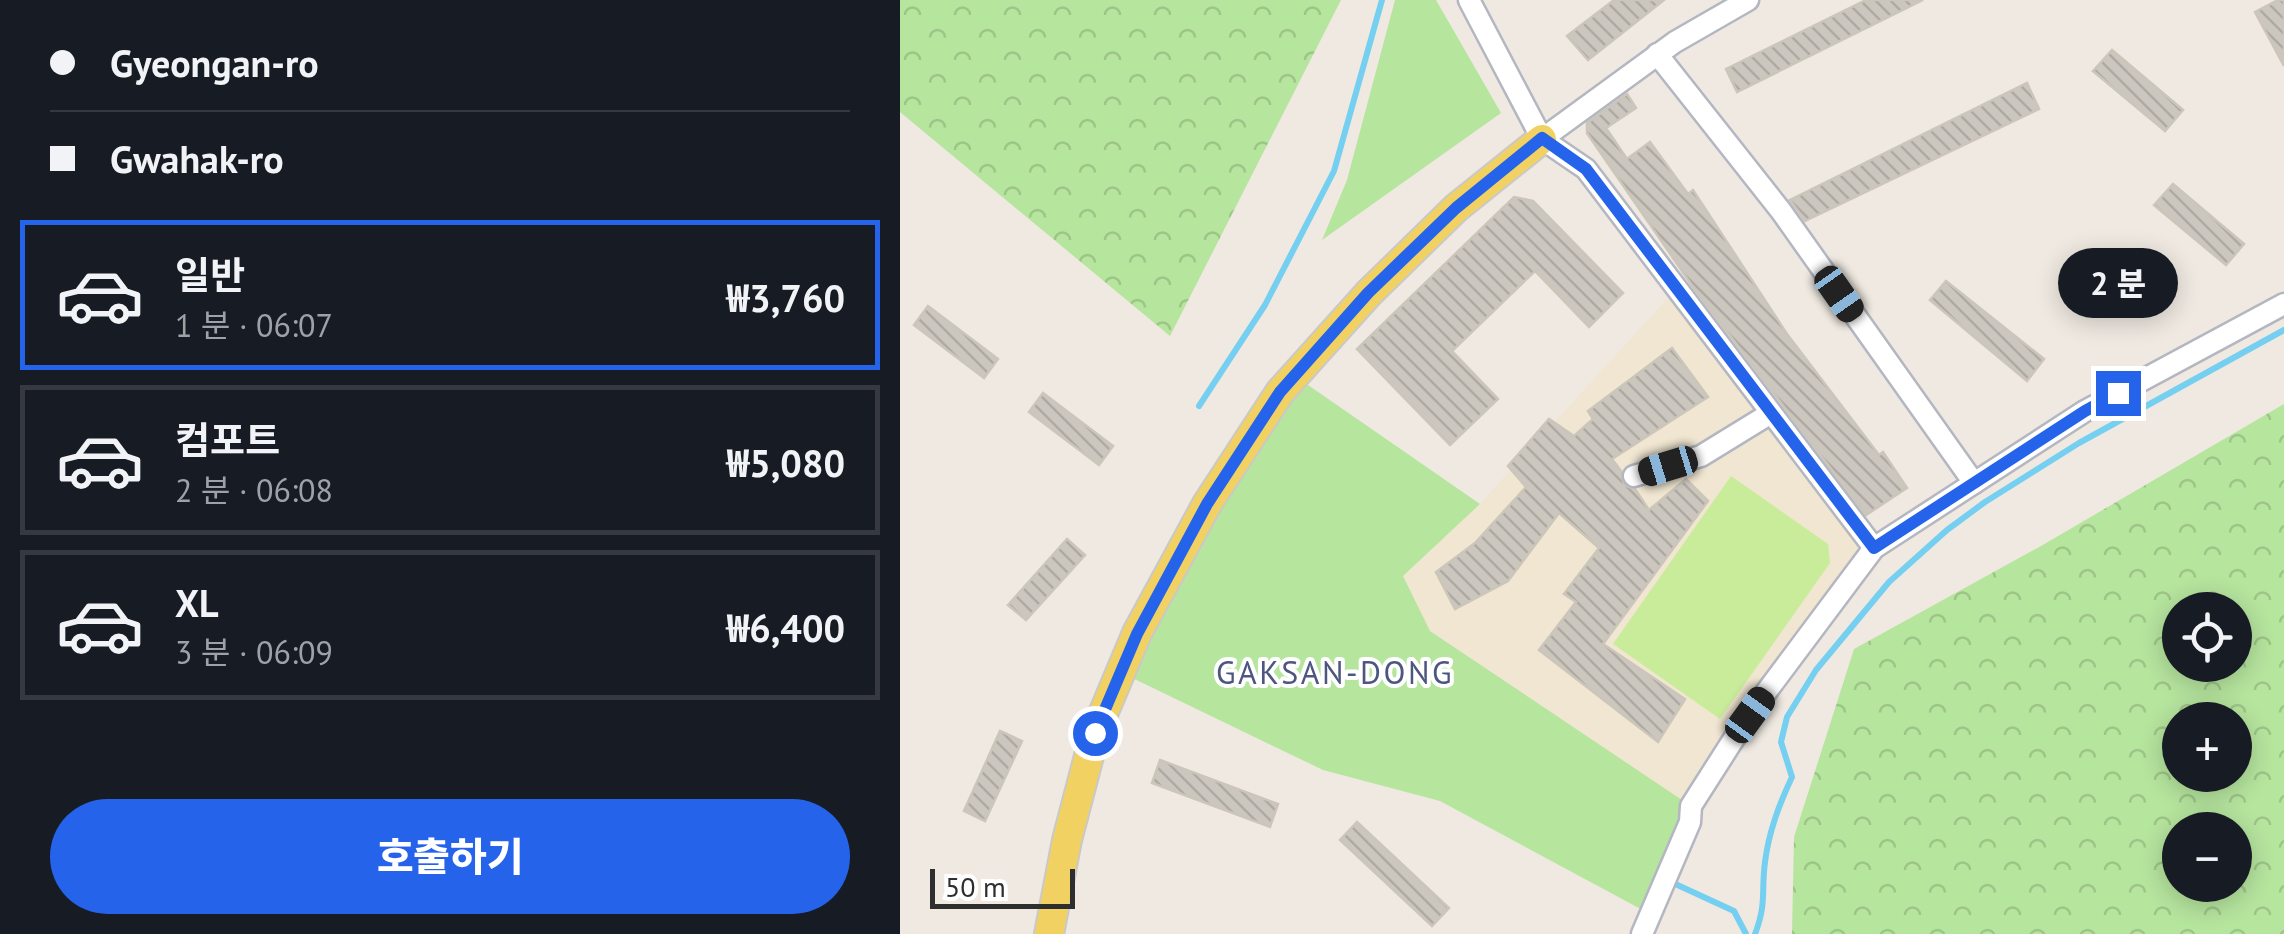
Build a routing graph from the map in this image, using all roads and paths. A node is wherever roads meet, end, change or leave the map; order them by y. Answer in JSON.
{"nodes":[{"id":1,"x":1469,"y":0,"type":"edge"},
{"id":2,"x":1748,"y":0,"type":"edge"},
{"id":3,"x":1657,"y":54,"type":"junction"},
{"id":4,"x":1542,"y":138,"type":"junction"},
{"id":5,"x":2284,"y":304,"type":"edge"},
{"id":6,"x":1771,"y":413,"type":"junction"},
{"id":7,"x":1634,"y":476,"type":"dead end"},
{"id":8,"x":1974,"y":483,"type":"junction"},
{"id":9,"x":1874,"y":548,"type":"junction"},
{"id":10,"x":1050,"y":934,"type":"edge"},
{"id":11,"x":1642,"y":934,"type":"edge"}],
"edges":[{"from":1,"to":4,"type":"street"},
{"from":2,"to":3,"type":"street"},
{"from":3,"to":4,"type":"street"},
{"from":3,"to":8,"type":"street"},
{"from":4,"to":6,"type":"street"},
{"from":4,"to":10,"type":"main road"},
{"from":5,"to":8,"type":"street"},
{"from":6,"to":7,"type":"street"},
{"from":6,"to":9,"type":"street"},
{"from":8,"to":9,"type":"street"},
{"from":9,"to":11,"type":"street"}]}
